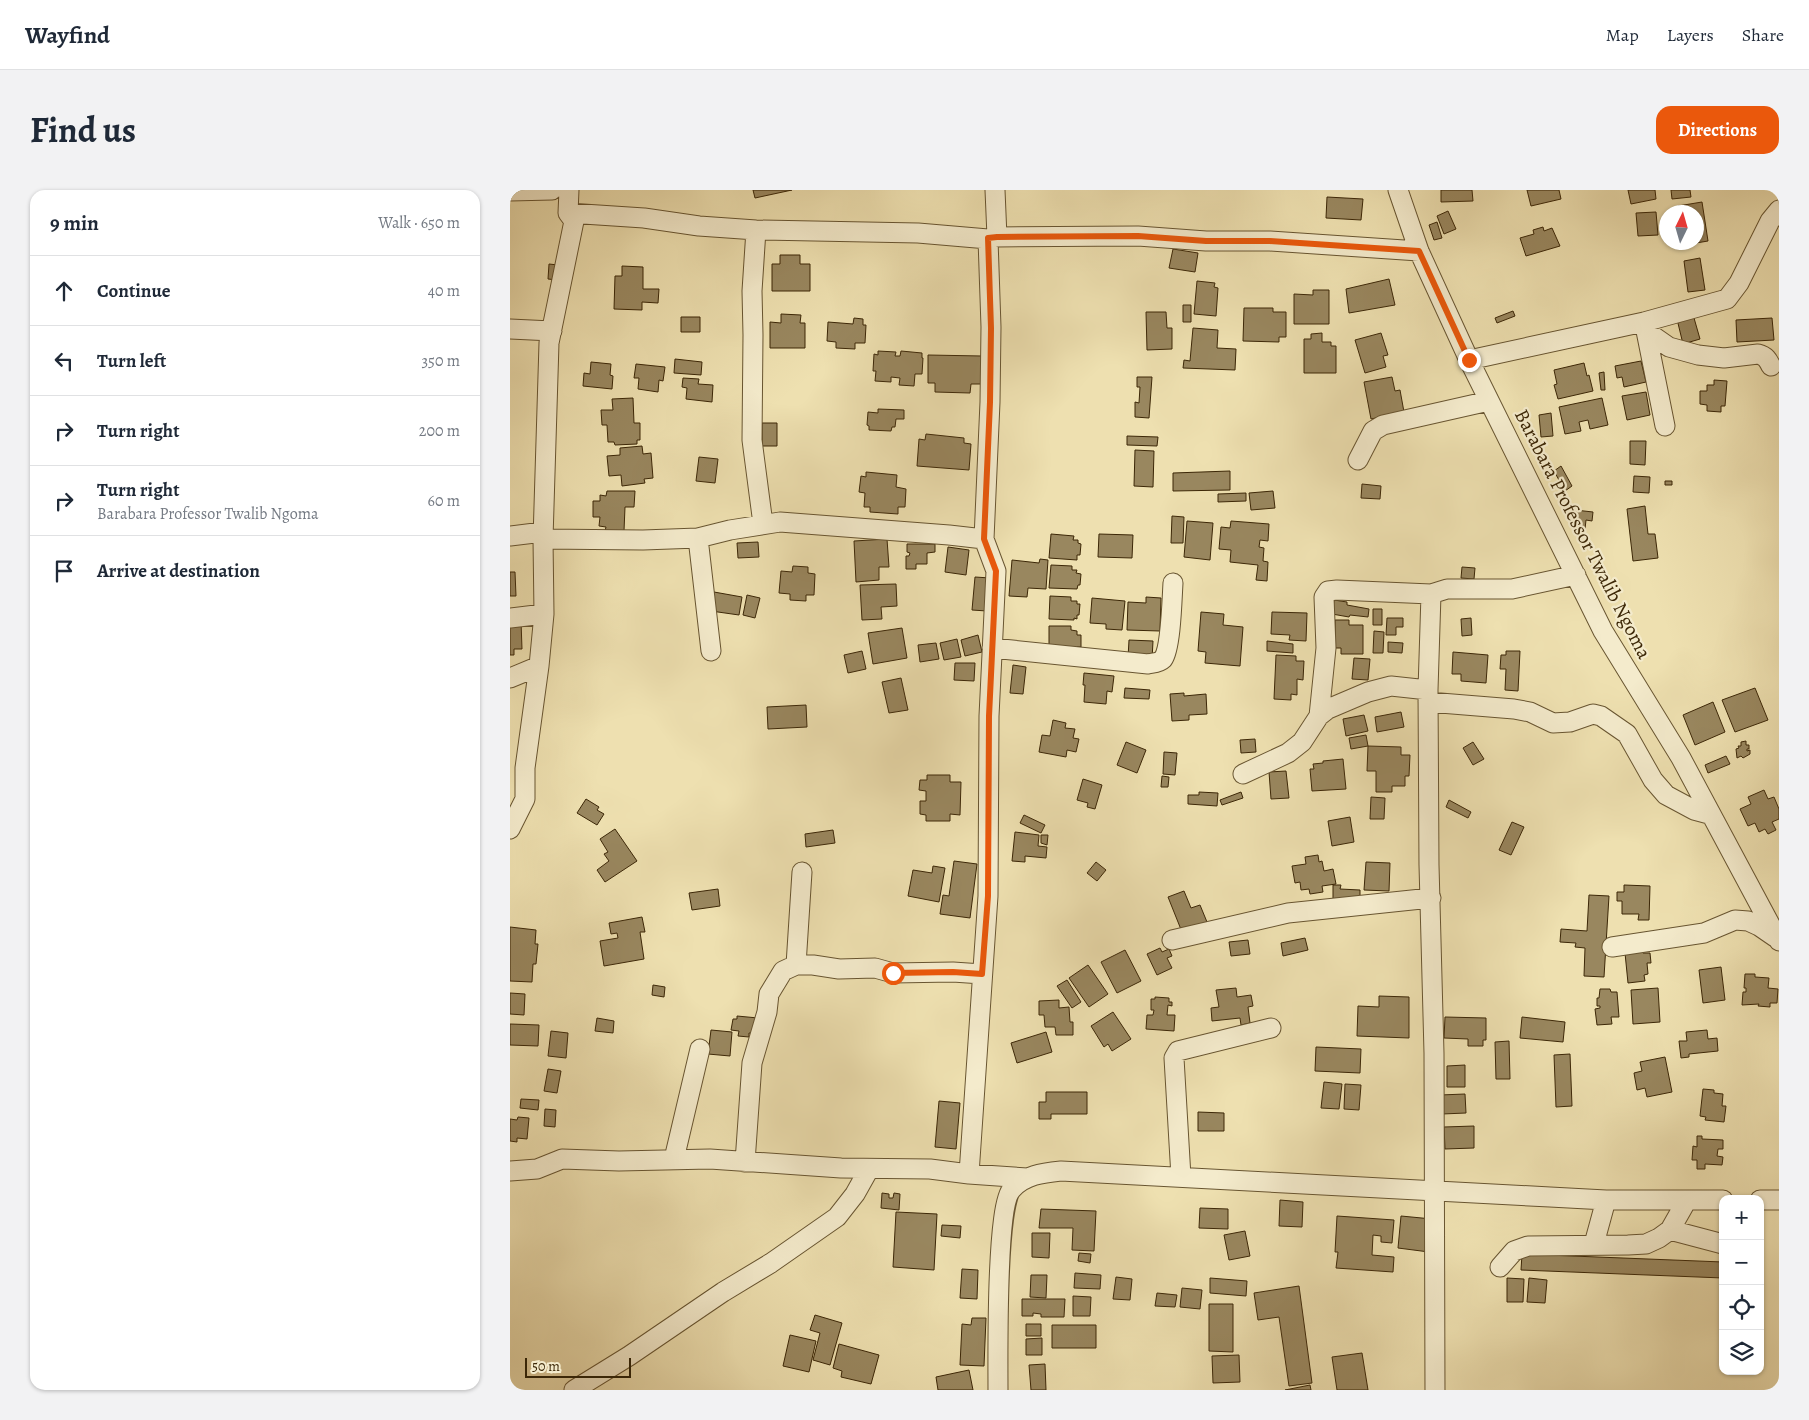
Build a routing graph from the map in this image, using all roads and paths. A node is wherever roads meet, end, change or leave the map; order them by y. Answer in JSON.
{"nodes":[{"id":1,"x":552,"y":190,"type":"edge"},
{"id":2,"x":569,"y":190,"type":"edge"},
{"id":3,"x":995,"y":190,"type":"edge"},
{"id":4,"x":1398,"y":190,"type":"edge"},
{"id":5,"x":510,"y":191,"type":"edge"},
{"id":6,"x":1779,"y":210,"type":"edge"},
{"id":7,"x":568,"y":213,"type":"junction"},
{"id":8,"x":756,"y":230,"type":"junction"},
{"id":9,"x":992,"y":238,"type":"junction"},
{"id":10,"x":1419,"y":251,"type":"junction"},
{"id":11,"x":1645,"y":326,"type":"junction"},
{"id":12,"x":510,"y":330,"type":"edge"},
{"id":13,"x":552,"y":331,"type":"junction"},
{"id":14,"x":1469,"y":360,"type":"junction"},
{"id":15,"x":1771,"y":366,"type":"dead end"},
{"id":16,"x":1489,"y":401,"type":"junction"},
{"id":17,"x":1665,"y":426,"type":"dead end"},
{"id":18,"x":1358,"y":460,"type":"dead end"},
{"id":19,"x":763,"y":524,"type":"junction"},
{"id":20,"x":543,"y":535,"type":"junction"},
{"id":21,"x":510,"y":536,"type":"edge"},
{"id":22,"x":698,"y":538,"type":"junction"},
{"id":23,"x":984,"y":539,"type":"junction"},
{"id":24,"x":1576,"y":575,"type":"junction"},
{"id":25,"x":1173,"y":582,"type":"dead end"},
{"id":26,"x":1431,"y":594,"type":"junction"},
{"id":27,"x":544,"y":614,"type":"junction"},
{"id":28,"x":510,"y":618,"type":"edge"},
{"id":29,"x":992,"y":648,"type":"junction"},
{"id":30,"x":711,"y":651,"type":"dead end"},
{"id":31,"x":540,"y":666,"type":"junction"},
{"id":32,"x":510,"y":678,"type":"edge"},
{"id":33,"x":1428,"y":696,"type":"junction"},
{"id":34,"x":1319,"y":716,"type":"junction"},
{"id":35,"x":518,"y":770,"type":"edge"},
{"id":36,"x":1243,"y":774,"type":"dead end"},
{"id":37,"x":1709,"y":814,"type":"junction"},
{"id":38,"x":510,"y":829,"type":"edge"},
{"id":39,"x":802,"y":872,"type":"dead end"},
{"id":40,"x":1431,"y":898,"type":"junction"},
{"id":41,"x":1172,"y":940,"type":"dead end"},
{"id":42,"x":1779,"y":940,"type":"edge"},
{"id":43,"x":1612,"y":947,"type":"dead end"},
{"id":44,"x":796,"y":965,"type":"junction"},
{"id":45,"x":982,"y":974,"type":"junction"},
{"id":46,"x":1271,"y":1028,"type":"dead end"},
{"id":47,"x":700,"y":1049,"type":"dead end"},
{"id":48,"x":674,"y":1159,"type":"junction"},
{"id":49,"x":745,"y":1162,"type":"junction"},
{"id":50,"x":869,"y":1169,"type":"junction"},
{"id":51,"x":510,"y":1171,"type":"edge"},
{"id":52,"x":969,"y":1174,"type":"junction"},
{"id":53,"x":1181,"y":1177,"type":"junction"},
{"id":54,"x":1027,"y":1178,"type":"junction"},
{"id":55,"x":1435,"y":1191,"type":"junction"},
{"id":56,"x":1606,"y":1200,"type":"junction"},
{"id":57,"x":1687,"y":1200,"type":"junction"},
{"id":58,"x":1719,"y":1200,"type":"edge"},
{"id":59,"x":1764,"y":1200,"type":"edge"},
{"id":60,"x":1779,"y":1200,"type":"edge"},
{"id":61,"x":1670,"y":1230,"type":"junction"},
{"id":62,"x":1719,"y":1243,"type":"edge"},
{"id":63,"x":1594,"y":1244,"type":"junction"},
{"id":64,"x":1500,"y":1267,"type":"dead end"},
{"id":65,"x":574,"y":1390,"type":"edge"},
{"id":66,"x":998,"y":1390,"type":"edge"},
{"id":67,"x":1435,"y":1390,"type":"edge"}],
"edges":[{"from":1,"to":5,"type":"street"},
{"from":2,"to":7,"type":"street"},
{"from":3,"to":9,"type":"street"},
{"from":4,"to":10,"type":"street","name":"Barabara Professor Twalib Ngoma"},
{"from":6,"to":11,"type":"street"},
{"from":7,"to":8,"type":"street"},
{"from":7,"to":13,"type":"street"},
{"from":8,"to":9,"type":"street"},
{"from":8,"to":19,"type":"street"},
{"from":9,"to":10,"type":"street"},
{"from":9,"to":23,"type":"street"},
{"from":10,"to":14,"type":"street","name":"Barabara Professor Twalib Ngoma"},
{"from":11,"to":14,"type":"street"},
{"from":11,"to":15,"type":"street"},
{"from":11,"to":17,"type":"street"},
{"from":12,"to":13,"type":"street"},
{"from":13,"to":20,"type":"street"},
{"from":14,"to":16,"type":"street","name":"Barabara Professor Twalib Ngoma"},
{"from":16,"to":18,"type":"street"},
{"from":16,"to":24,"type":"street","name":"Barabara Professor Twalib Ngoma"},
{"from":19,"to":22,"type":"street"},
{"from":19,"to":23,"type":"street"},
{"from":20,"to":21,"type":"street"},
{"from":20,"to":22,"type":"street"},
{"from":20,"to":27,"type":"street"},
{"from":22,"to":30,"type":"street"},
{"from":23,"to":29,"type":"street"},
{"from":24,"to":26,"type":"street"},
{"from":24,"to":37,"type":"street","name":"Barabara Professor Twalib Ngoma"},
{"from":25,"to":29,"type":"street"},
{"from":26,"to":33,"type":"street"},
{"from":26,"to":34,"type":"street"},
{"from":27,"to":28,"type":"street"},
{"from":27,"to":31,"type":"street"},
{"from":29,"to":45,"type":"street"},
{"from":31,"to":32,"type":"street"},
{"from":31,"to":35,"type":"street"},
{"from":33,"to":34,"type":"street"},
{"from":33,"to":37,"type":"street"},
{"from":33,"to":40,"type":"street"},
{"from":34,"to":36,"type":"street"},
{"from":35,"to":38,"type":"street"},
{"from":37,"to":42,"type":"street","name":"Barabara Professor Twalib Ngoma"},
{"from":39,"to":44,"type":"street"},
{"from":40,"to":41,"type":"street"},
{"from":40,"to":55,"type":"street"},
{"from":42,"to":43,"type":"street"},
{"from":44,"to":45,"type":"street"},
{"from":44,"to":49,"type":"street"},
{"from":45,"to":52,"type":"street"},
{"from":46,"to":53,"type":"street"},
{"from":47,"to":48,"type":"street"},
{"from":48,"to":49,"type":"street"},
{"from":48,"to":51,"type":"street"},
{"from":49,"to":50,"type":"street"},
{"from":50,"to":52,"type":"street"},
{"from":50,"to":65,"type":"street"},
{"from":52,"to":54,"type":"street"},
{"from":53,"to":54,"type":"street"},
{"from":53,"to":55,"type":"street"},
{"from":54,"to":66,"type":"street"},
{"from":55,"to":56,"type":"street"},
{"from":55,"to":67,"type":"street"},
{"from":56,"to":57,"type":"street"},
{"from":56,"to":63,"type":"street"},
{"from":57,"to":58,"type":"street"},
{"from":57,"to":61,"type":"street"},
{"from":59,"to":60,"type":"street"},
{"from":61,"to":62,"type":"street"},
{"from":61,"to":63,"type":"street"},
{"from":63,"to":64,"type":"street"}]}
